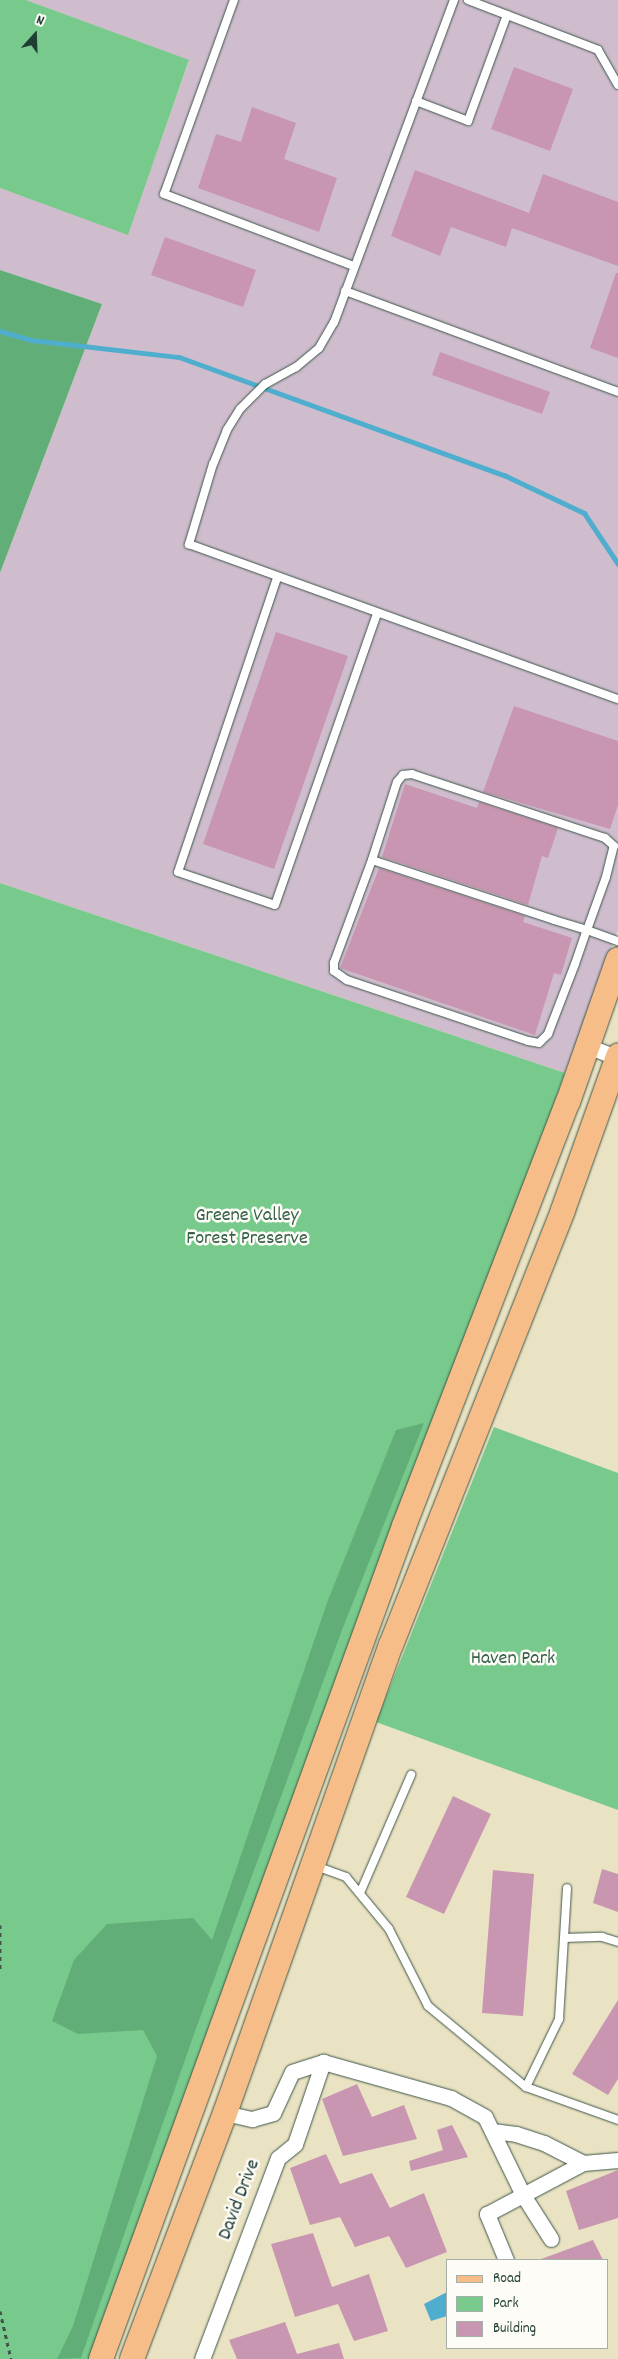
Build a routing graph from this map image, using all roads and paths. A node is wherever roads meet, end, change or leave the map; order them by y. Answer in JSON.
{"nodes":[{"id":1,"x":234,"y":0,"type":"edge"},
{"id":2,"x":454,"y":0,"type":"edge"},
{"id":3,"x":468,"y":0,"type":"edge"},
{"id":4,"x":507,"y":15,"type":"junction"},
{"id":5,"x":618,"y":85,"type":"edge"},
{"id":6,"x":416,"y":101,"type":"junction"},
{"id":7,"x":354,"y":266,"type":"junction"},
{"id":8,"x":345,"y":290,"type":"junction"},
{"id":9,"x":618,"y":392,"type":"edge"},
{"id":10,"x":277,"y":578,"type":"junction"},
{"id":11,"x":377,"y":614,"type":"junction"},
{"id":12,"x":618,"y":689,"type":"edge"},
{"id":13,"x":616,"y":699,"type":"edge"},
{"id":14,"x":372,"y":860,"type":"junction"},
{"id":15,"x":587,"y":930,"type":"junction"},
{"id":16,"x":618,"y":941,"type":"edge"},
{"id":17,"x":618,"y":959,"type":"edge"},
{"id":18,"x":588,"y":1046,"type":"junction"},
{"id":19,"x":618,"y":1057,"type":"edge"},
{"id":20,"x":411,"y":1775,"type":"dead end"},
{"id":21,"x":312,"y":1864,"type":"junction"},
{"id":22,"x":567,"y":1888,"type":"dead end"},
{"id":23,"x":360,"y":1894,"type":"junction"},
{"id":24,"x":0,"y":1925,"type":"edge"},
{"id":25,"x":564,"y":1938,"type":"junction"},
{"id":26,"x":618,"y":1942,"type":"edge"},
{"id":27,"x":0,"y":1969,"type":"edge"},
{"id":28,"x":323,"y":2062,"type":"junction"},
{"id":29,"x":526,"y":2087,"type":"junction"},
{"id":30,"x":224,"y":2113,"type":"junction"},
{"id":31,"x":618,"y":2120,"type":"edge"},
{"id":32,"x":492,"y":2131,"type":"junction"},
{"id":33,"x":618,"y":2160,"type":"edge"},
{"id":34,"x":583,"y":2163,"type":"junction"},
{"id":35,"x":523,"y":2195,"type":"junction"},
{"id":36,"x":551,"y":2239,"type":"dead end"},
{"id":37,"x":506,"y":2259,"type":"edge"},
{"id":38,"x":0,"y":2311,"type":"edge"},
{"id":39,"x":11,"y":2359,"type":"edge"},
{"id":40,"x":101,"y":2359,"type":"edge"},
{"id":41,"x":132,"y":2359,"type":"edge"},
{"id":42,"x":202,"y":2359,"type":"edge"}],
"edges":[{"from":1,"to":7,"type":"lane"},
{"from":2,"to":6,"type":"lane"},
{"from":3,"to":4,"type":"lane"},
{"from":4,"to":5,"type":"lane"},
{"from":4,"to":6,"type":"lane"},
{"from":6,"to":7,"type":"lane"},
{"from":7,"to":8,"type":"lane"},
{"from":8,"to":9,"type":"lane"},
{"from":8,"to":10,"type":"lane"},
{"from":10,"to":11,"type":"lane"},
{"from":10,"to":11,"type":"lane"},
{"from":11,"to":13,"type":"lane"},
{"from":12,"to":13,"type":"lane"},
{"from":14,"to":15,"type":"lane"},
{"from":14,"to":15,"type":"lane"},
{"from":14,"to":15,"type":"lane"},
{"from":15,"to":16,"type":"lane"},
{"from":17,"to":18,"type":"main road"},
{"from":18,"to":19,"type":"street"},
{"from":18,"to":40,"type":"main road"},
{"from":19,"to":21,"type":"main road"},
{"from":20,"to":23,"type":"lane"},
{"from":21,"to":23,"type":"lane"},
{"from":21,"to":30,"type":"main road"},
{"from":22,"to":25,"type":"lane"},
{"from":23,"to":29,"type":"lane"},
{"from":24,"to":27,"type":"path"},
{"from":25,"to":26,"type":"lane"},
{"from":25,"to":29,"type":"lane"},
{"from":28,"to":30,"type":"street"},
{"from":28,"to":32,"type":"street"},
{"from":28,"to":42,"type":"street","name":"David Drive"},
{"from":29,"to":31,"type":"lane"},
{"from":30,"to":41,"type":"main road"},
{"from":32,"to":34,"type":"street"},
{"from":32,"to":35,"type":"street"},
{"from":33,"to":34,"type":"street"},
{"from":34,"to":35,"type":"street"},
{"from":35,"to":36,"type":"street"},
{"from":35,"to":37,"type":"street"},
{"from":38,"to":39,"type":"path"}]}
